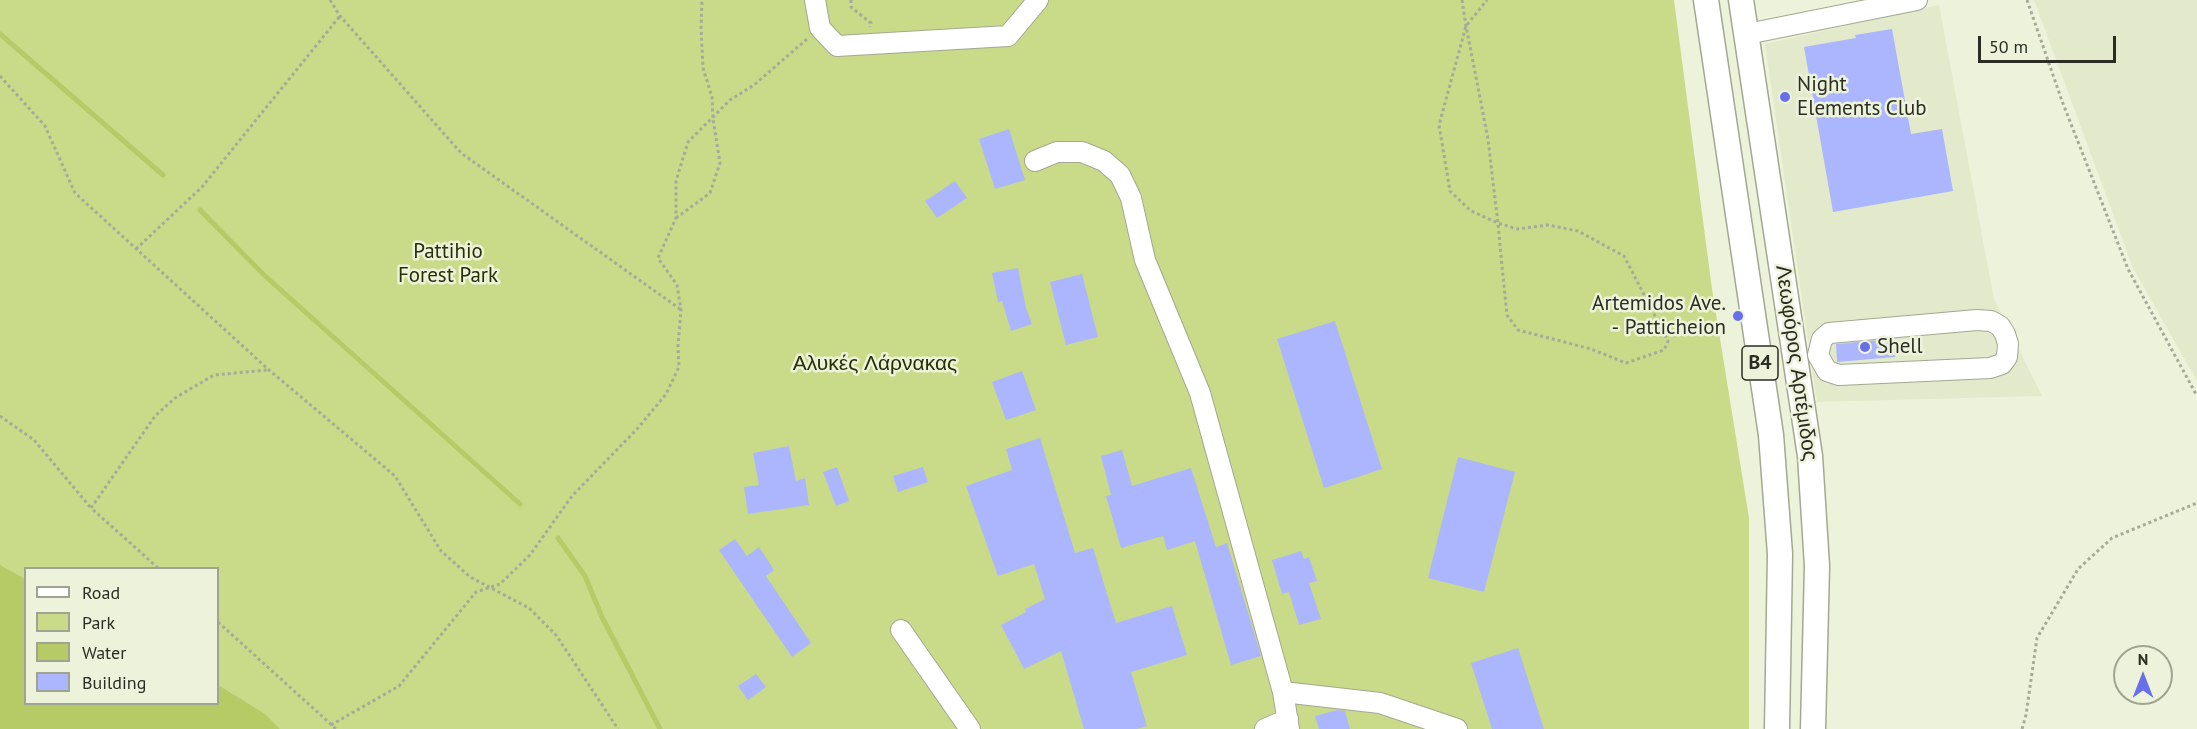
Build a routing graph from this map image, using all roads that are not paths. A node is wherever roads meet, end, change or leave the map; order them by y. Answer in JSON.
{"nodes":[{"id":1,"x":816,"y":0,"type":"edge"},
{"id":2,"x":1038,"y":0,"type":"edge"},
{"id":3,"x":1706,"y":0,"type":"edge"},
{"id":4,"x":1741,"y":0,"type":"edge"},
{"id":5,"x":1917,"y":0,"type":"edge"},
{"id":6,"x":1747,"y":34,"type":"junction"},
{"id":7,"x":1035,"y":161,"type":"dead end"},
{"id":8,"x":1829,"y":333,"type":"joint"},
{"id":9,"x":900,"y":630,"type":"dead end"},
{"id":10,"x":1283,"y":693,"type":"junction"},
{"id":11,"x":1288,"y":724,"type":"edge"},
{"id":12,"x":970,"y":729,"type":"edge"},
{"id":13,"x":1265,"y":729,"type":"edge"},
{"id":14,"x":1457,"y":729,"type":"edge"},
{"id":15,"x":1777,"y":729,"type":"edge"},
{"id":16,"x":1813,"y":729,"type":"edge"}],
"edges":[{"from":1,"to":2,"type":"street"},
{"from":3,"to":15,"type":"main road","name":"Λεωφόρος Αρτέμιδος","number":"B4"},
{"from":4,"to":6,"type":"main road","name":"Λεωφόρος Αρτέμιδος","number":"B4"},
{"from":5,"to":6,"type":"street"},
{"from":6,"to":16,"type":"main road","name":"Λεωφόρος Αρτέμιδος","number":"B4"},
{"from":7,"to":10,"type":"street"},
{"from":8,"to":8,"type":"street"},
{"from":9,"to":12,"type":"street"},
{"from":10,"to":11,"type":"street"},
{"from":10,"to":14,"type":"street"},
{"from":11,"to":13,"type":"street"}]}
